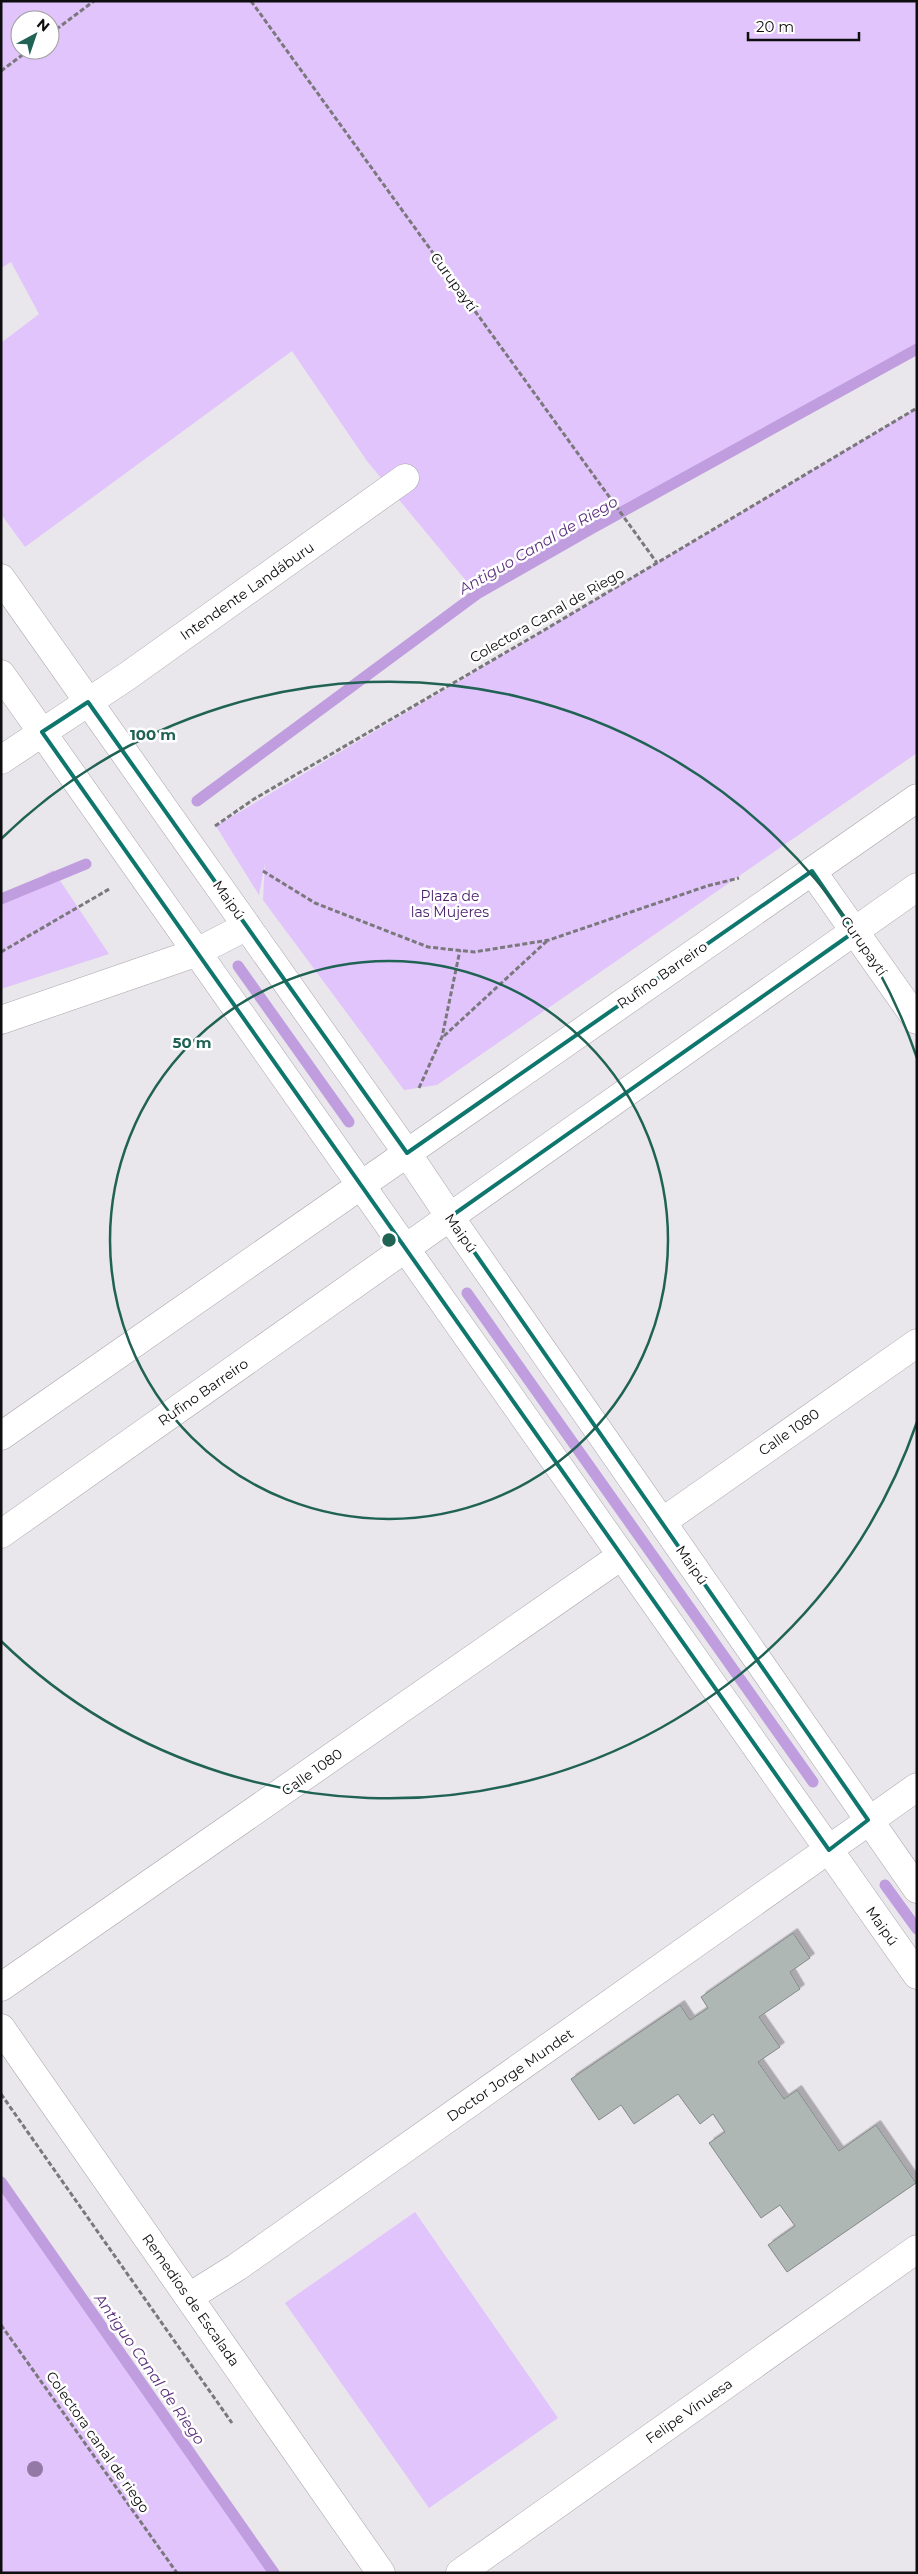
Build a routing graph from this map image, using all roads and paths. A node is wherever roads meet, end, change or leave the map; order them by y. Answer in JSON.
{"nodes":[{"id":1,"x":94,"y":1,"type":"edge"},
{"id":2,"x":251,"y":1,"type":"edge"},
{"id":3,"x":60,"y":26,"type":"edge"},
{"id":4,"x":16,"y":60,"type":"edge"},
{"id":5,"x":1,"y":71,"type":"edge"},
{"id":6,"x":917,"y":408,"type":"edge"},
{"id":7,"x":405,"y":478,"type":"dead end"},
{"id":8,"x":657,"y":563,"type":"junction"},
{"id":9,"x":1,"y":578,"type":"edge"},
{"id":10,"x":1,"y":674,"type":"edge"},
{"id":11,"x":88,"y":702,"type":"junction"},
{"id":12,"x":42,"y":732,"type":"junction"},
{"id":13,"x":1,"y":760,"type":"edge"},
{"id":14,"x":917,"y":798,"type":"edge"},
{"id":15,"x":190,"y":844,"type":"junction"},
{"id":16,"x":263,"y":871,"type":"dead end"},
{"id":17,"x":812,"y":871,"type":"junction"},
{"id":18,"x":140,"y":873,"type":"junction"},
{"id":19,"x":739,"y":878,"type":"dead end"},
{"id":20,"x":917,"y":887,"type":"edge"},
{"id":21,"x":248,"y":926,"type":"junction"},
{"id":22,"x":854,"y":932,"type":"junction"},
{"id":23,"x":549,"y":940,"type":"junction"},
{"id":24,"x":460,"y":950,"type":"junction"},
{"id":25,"x":1,"y":952,"type":"edge"},
{"id":26,"x":195,"y":953,"type":"junction"},
{"id":27,"x":1,"y":1020,"type":"edge"},
{"id":28,"x":917,"y":1020,"type":"edge"},
{"id":29,"x":442,"y":1037,"type":"junction"},
{"id":30,"x":419,"y":1088,"type":"dead end"},
{"id":31,"x":407,"y":1153,"type":"junction"},
{"id":32,"x":361,"y":1187,"type":"junction"},
{"id":33,"x":450,"y":1217,"type":"junction"},
{"id":34,"x":405,"y":1250,"type":"junction"},
{"id":35,"x":917,"y":1343,"type":"edge"},
{"id":36,"x":1,"y":1436,"type":"edge"},
{"id":37,"x":662,"y":1522,"type":"junction"},
{"id":38,"x":1,"y":1534,"type":"edge"},
{"id":39,"x":621,"y":1556,"type":"junction"},
{"id":40,"x":917,"y":1787,"type":"edge"},
{"id":41,"x":868,"y":1820,"type":"junction"},
{"id":42,"x":829,"y":1850,"type":"junction"},
{"id":43,"x":917,"y":1889,"type":"edge"},
{"id":44,"x":917,"y":1975,"type":"edge"},
{"id":45,"x":1,"y":1987,"type":"edge"},
{"id":46,"x":1,"y":2028,"type":"edge"},
{"id":47,"x":1,"y":2094,"type":"edge"},
{"id":48,"x":917,"y":2249,"type":"edge"},
{"id":49,"x":189,"y":2297,"type":"junction"},
{"id":50,"x":1,"y":2325,"type":"edge"},
{"id":51,"x":235,"y":2427,"type":"dead end"},
{"id":52,"x":177,"y":2573,"type":"edge"},
{"id":53,"x":381,"y":2573,"type":"edge"},
{"id":54,"x":460,"y":2573,"type":"edge"}],
"edges":[{"from":1,"to":3,"type":"path"},
{"from":2,"to":8,"type":"path","name":"Curupaytí"},
{"from":4,"to":5,"type":"path"},
{"from":6,"to":8,"type":"path","name":"Colectora Canal de Riego"},
{"from":7,"to":11,"type":"street","name":"Intendente Landáburu"},
{"from":8,"to":15,"type":"path","name":"Colectora Canal de Riego"},
{"from":9,"to":11,"type":"street","name":"Maipú"},
{"from":10,"to":12,"type":"street","name":"Maipú"},
{"from":11,"to":12,"type":"street","name":"Intendente Landáburu"},
{"from":11,"to":15,"type":"street","name":"Maipú"},
{"from":12,"to":13,"type":"street"},
{"from":12,"to":18,"type":"street","name":"Maipú"},
{"from":14,"to":17,"type":"street","name":"Rufino Barreiro"},
{"from":15,"to":21,"type":"street","name":"Maipú"},
{"from":16,"to":24,"type":"path"},
{"from":17,"to":22,"type":"street","name":"Curupaytí"},
{"from":17,"to":31,"type":"street","name":"Rufino Barreiro"},
{"from":18,"to":25,"type":"path"},
{"from":18,"to":26,"type":"street","name":"Maipú"},
{"from":19,"to":23,"type":"path"},
{"from":20,"to":22,"type":"street"},
{"from":21,"to":26,"type":"street"},
{"from":21,"to":31,"type":"street","name":"Maipú"},
{"from":22,"to":28,"type":"street","name":"Curupaytí"},
{"from":22,"to":33,"type":"street"},
{"from":23,"to":24,"type":"path"},
{"from":23,"to":29,"type":"path"},
{"from":24,"to":29,"type":"path"},
{"from":26,"to":27,"type":"street"},
{"from":26,"to":32,"type":"street","name":"Maipú"},
{"from":29,"to":30,"type":"path"},
{"from":31,"to":32,"type":"street","name":"Rufino Barreiro"},
{"from":31,"to":33,"type":"street","name":"Maipú"},
{"from":32,"to":34,"type":"street","name":"Maipú"},
{"from":32,"to":36,"type":"street"},
{"from":33,"to":34,"type":"street","name":"Rufino Barreiro"},
{"from":33,"to":37,"type":"street","name":"Maipú"},
{"from":34,"to":38,"type":"street","name":"Rufino Barreiro"},
{"from":34,"to":39,"type":"street","name":"Maipú"},
{"from":35,"to":37,"type":"street","name":"Calle 1080"},
{"from":37,"to":41,"type":"street","name":"Maipú"},
{"from":39,"to":42,"type":"street","name":"Maipú"},
{"from":39,"to":45,"type":"street","name":"Calle 1080"},
{"from":40,"to":41,"type":"street"},
{"from":41,"to":42,"type":"street","name":"Doctor Jorge Mundet"},
{"from":41,"to":43,"type":"street","name":"Maipú"},
{"from":42,"to":44,"type":"street","name":"Maipú"},
{"from":42,"to":49,"type":"street","name":"Doctor Jorge Mundet"},
{"from":46,"to":49,"type":"street","name":"Remedios de Escalada"},
{"from":47,"to":51,"type":"path"},
{"from":48,"to":54,"type":"street","name":"Felipe Vinuesa"},
{"from":49,"to":53,"type":"street","name":"Remedios de Escalada"},
{"from":50,"to":52,"type":"path","name":"Colectora canal de riego"}]}
